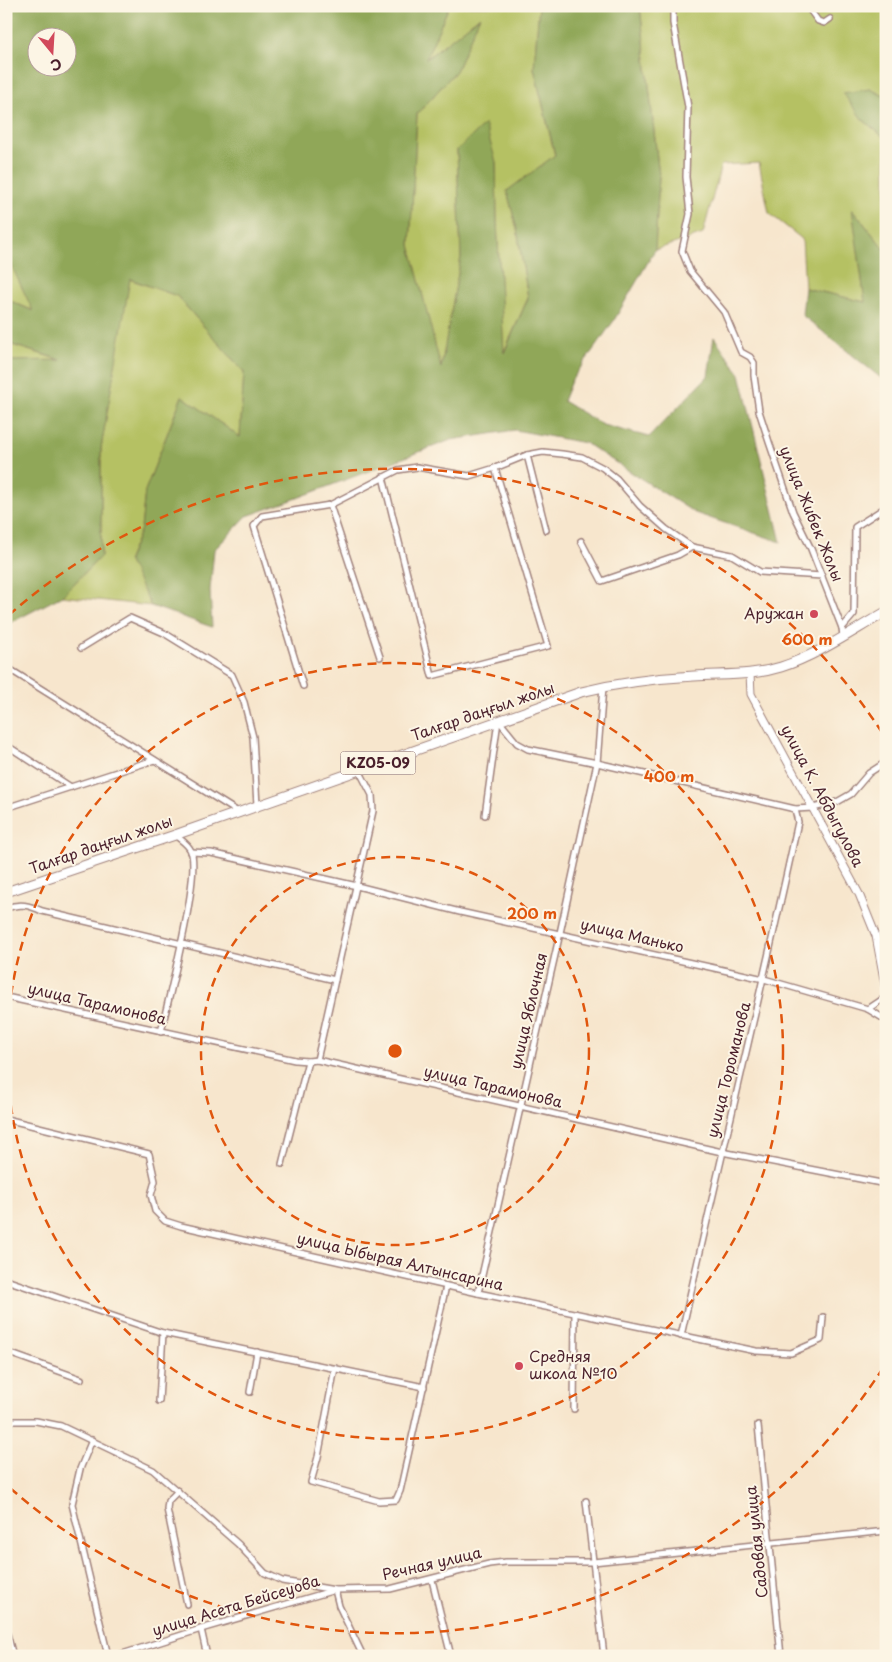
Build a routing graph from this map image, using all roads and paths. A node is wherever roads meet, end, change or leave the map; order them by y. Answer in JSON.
{"nodes":[{"id":1,"x":673,"y":6,"type":"edge"},
{"id":2,"x":807,"y":6,"type":"edge"},
{"id":3,"x":830,"y":19,"type":"dead end"},
{"id":4,"x":527,"y":455,"type":"junction"},
{"id":5,"x":495,"y":468,"type":"junction"},
{"id":6,"x":383,"y":477,"type":"junction"},
{"id":7,"x":330,"y":505,"type":"junction"},
{"id":8,"x":886,"y":507,"type":"edge"},
{"id":9,"x":546,"y":530,"type":"dead end"},
{"id":10,"x":581,"y":541,"type":"dead end"},
{"id":11,"x":692,"y":546,"type":"junction"},
{"id":12,"x":822,"y":576,"type":"junction"},
{"id":13,"x":886,"y":612,"type":"edge"},
{"id":14,"x":843,"y":632,"type":"junction"},
{"id":15,"x":81,"y":648,"type":"dead end"},
{"id":16,"x":380,"y":657,"type":"dead end"},
{"id":17,"x":6,"y":667,"type":"edge"},
{"id":18,"x":750,"y":674,"type":"junction"},
{"id":19,"x":302,"y":686,"type":"dead end"},
{"id":20,"x":603,"y":687,"type":"junction"},
{"id":21,"x":498,"y":720,"type":"junction"},
{"id":22,"x":6,"y":745,"type":"edge"},
{"id":23,"x":154,"y":760,"type":"junction"},
{"id":24,"x":886,"y":762,"type":"edge"},
{"id":25,"x":597,"y":763,"type":"junction"},
{"id":26,"x":359,"y":769,"type":"junction"},
{"id":27,"x":71,"y":787,"type":"junction"},
{"id":28,"x":257,"y":805,"type":"junction"},
{"id":29,"x":6,"y":808,"type":"edge"},
{"id":30,"x":813,"y":808,"type":"junction"},
{"id":31,"x":796,"y":809,"type":"junction"},
{"id":32,"x":238,"y":812,"type":"junction"},
{"id":33,"x":486,"y":815,"type":"dead end"},
{"id":34,"x":175,"y":835,"type":"junction"},
{"id":35,"x":191,"y":852,"type":"junction"},
{"id":36,"x":356,"y":886,"type":"junction"},
{"id":37,"x":6,"y":892,"type":"edge"},
{"id":38,"x":6,"y":908,"type":"edge"},
{"id":39,"x":560,"y":933,"type":"junction"},
{"id":40,"x":180,"y":942,"type":"junction"},
{"id":41,"x":764,"y":979,"type":"junction"},
{"id":42,"x":335,"y":980,"type":"junction"},
{"id":43,"x":886,"y":990,"type":"edge"},
{"id":44,"x":6,"y":997,"type":"edge"},
{"id":45,"x":886,"y":997,"type":"edge"},
{"id":46,"x":868,"y":1009,"type":"junction"},
{"id":47,"x":886,"y":1020,"type":"edge"},
{"id":48,"x":160,"y":1032,"type":"junction"},
{"id":49,"x":317,"y":1060,"type":"junction"},
{"id":50,"x":308,"y":1061,"type":"junction"},
{"id":51,"x":520,"y":1106,"type":"junction"},
{"id":52,"x":6,"y":1119,"type":"edge"},
{"id":53,"x":722,"y":1152,"type":"junction"},
{"id":54,"x":282,"y":1164,"type":"dead end"},
{"id":55,"x":886,"y":1184,"type":"edge"},
{"id":56,"x":6,"y":1280,"type":"edge"},
{"id":57,"x":446,"y":1286,"type":"junction"},
{"id":58,"x":478,"y":1293,"type":"junction"},
{"id":59,"x":575,"y":1313,"type":"junction"},
{"id":60,"x":823,"y":1317,"type":"dead end"},
{"id":61,"x":163,"y":1333,"type":"junction"},
{"id":62,"x":681,"y":1336,"type":"junction"},
{"id":63,"x":6,"y":1352,"type":"edge"},
{"id":64,"x":257,"y":1352,"type":"junction"},
{"id":65,"x":335,"y":1368,"type":"junction"},
{"id":66,"x":81,"y":1379,"type":"dead end"},
{"id":67,"x":424,"y":1387,"type":"junction"},
{"id":68,"x":250,"y":1392,"type":"dead end"},
{"id":69,"x":159,"y":1401,"type":"dead end"},
{"id":70,"x":574,"y":1408,"type":"dead end"},
{"id":71,"x":6,"y":1421,"type":"edge"},
{"id":72,"x":758,"y":1425,"type":"dead end"},
{"id":73,"x":92,"y":1440,"type":"junction"},
{"id":74,"x":178,"y":1491,"type":"junction"},
{"id":75,"x":586,"y":1501,"type":"dead end"},
{"id":76,"x":886,"y":1531,"type":"edge"},
{"id":77,"x":769,"y":1544,"type":"junction"},
{"id":78,"x":592,"y":1562,"type":"junction"},
{"id":79,"x":432,"y":1580,"type":"junction"},
{"id":80,"x":335,"y":1590,"type":"junction"},
{"id":81,"x":187,"y":1604,"type":"dead end"},
{"id":82,"x":201,"y":1629,"type":"junction"},
{"id":83,"x":6,"y":1630,"type":"edge"},
{"id":84,"x":13,"y":1656,"type":"edge"},
{"id":85,"x":108,"y":1656,"type":"edge"},
{"id":86,"x":116,"y":1656,"type":"edge"},
{"id":87,"x":207,"y":1656,"type":"edge"},
{"id":88,"x":363,"y":1656,"type":"edge"},
{"id":89,"x":451,"y":1656,"type":"edge"},
{"id":90,"x":604,"y":1656,"type":"edge"},
{"id":91,"x":781,"y":1656,"type":"edge"}],
"edges":[{"from":1,"to":12,"type":"street","name":"улица Жибек Жолы"},
{"from":2,"to":3,"type":"street"},
{"from":4,"to":5,"type":"street"},
{"from":4,"to":9,"type":"street"},
{"from":4,"to":11,"type":"street"},
{"from":5,"to":6,"type":"street"},
{"from":5,"to":6,"type":"street"},
{"from":6,"to":7,"type":"street"},
{"from":7,"to":16,"type":"street"},
{"from":7,"to":19,"type":"street"},
{"from":8,"to":14,"type":"street"},
{"from":10,"to":11,"type":"street"},
{"from":11,"to":12,"type":"street"},
{"from":12,"to":14,"type":"street","name":"улица Жибек Жолы"},
{"from":13,"to":14,"type":"main road","name":"Талғар даңғыл жолы","number":"KZ05-09"},
{"from":14,"to":18,"type":"main road","name":"Талғар даңғыл жолы","number":"KZ05-09"},
{"from":15,"to":28,"type":"street"},
{"from":17,"to":23,"type":"street"},
{"from":18,"to":20,"type":"main road","name":"Талғар даңғыл жолы","number":"KZ05-09"},
{"from":18,"to":30,"type":"street","name":"улица К. Абдыгулова"},
{"from":20,"to":21,"type":"main road","name":"Талғар даңғыл жолы","number":"KZ05-09"},
{"from":20,"to":25,"type":"street","name":"улица Яблочная"},
{"from":21,"to":25,"type":"street"},
{"from":21,"to":26,"type":"main road","name":"Талғар даңғыл жолы","number":"KZ05-09"},
{"from":21,"to":33,"type":"street"},
{"from":22,"to":27,"type":"street"},
{"from":23,"to":27,"type":"street"},
{"from":23,"to":32,"type":"street"},
{"from":24,"to":30,"type":"street"},
{"from":25,"to":31,"type":"street"},
{"from":25,"to":39,"type":"street","name":"улица Яблочная"},
{"from":26,"to":28,"type":"main road","name":"Талғар даңғыл жолы","number":"KZ05-09"},
{"from":26,"to":36,"type":"street"},
{"from":27,"to":29,"type":"street"},
{"from":28,"to":32,"type":"main road","name":"Талғар даңғыл жолы","number":"KZ05-09"},
{"from":30,"to":31,"type":"street"},
{"from":30,"to":43,"type":"street","name":"улица К. Абдыгулова"},
{"from":31,"to":41,"type":"street","name":"улица Тороманова"},
{"from":32,"to":34,"type":"main road","name":"Талғар даңғыл жолы","number":"KZ05-09"},
{"from":34,"to":35,"type":"street"},
{"from":34,"to":37,"type":"main road","name":"Талғар даңғыл жолы","number":"KZ05-09"},
{"from":35,"to":36,"type":"street","name":"улица Манько"},
{"from":35,"to":40,"type":"street"},
{"from":36,"to":39,"type":"street","name":"улица Манько"},
{"from":36,"to":42,"type":"street"},
{"from":38,"to":40,"type":"street"},
{"from":39,"to":41,"type":"street","name":"улица Манько"},
{"from":39,"to":51,"type":"street","name":"улица Яблочная"},
{"from":40,"to":42,"type":"street"},
{"from":40,"to":48,"type":"street"},
{"from":41,"to":46,"type":"street","name":"улица Манько"},
{"from":41,"to":53,"type":"street","name":"улица Тороманова"},
{"from":42,"to":49,"type":"street"},
{"from":44,"to":48,"type":"street","name":"улица Тарамонова"},
{"from":45,"to":46,"type":"street"},
{"from":46,"to":47,"type":"street","name":"улица Манько"},
{"from":48,"to":50,"type":"street","name":"улица Тарамонова"},
{"from":49,"to":50,"type":"street","name":"улица Тарамонова"},
{"from":49,"to":51,"type":"street","name":"улица Тарамонова"},
{"from":50,"to":54,"type":"street"},
{"from":51,"to":53,"type":"street","name":"улица Тарамонова"},
{"from":51,"to":58,"type":"street","name":"улица Яблочная"},
{"from":52,"to":57,"type":"street","name":"улица Ыбырая Алтынсарина"},
{"from":53,"to":55,"type":"street","name":"улица Тарамонова"},
{"from":53,"to":62,"type":"street","name":"улица Тороманова"},
{"from":56,"to":61,"type":"street"},
{"from":57,"to":58,"type":"street","name":"улица Ыбырая Алтынсарина"},
{"from":57,"to":67,"type":"street"},
{"from":58,"to":59,"type":"street","name":"улица Ыбырая Алтынсарина"},
{"from":59,"to":62,"type":"street","name":"улица Ыбырая Алтынсарина"},
{"from":59,"to":70,"type":"street"},
{"from":60,"to":62,"type":"street","name":"улица Ыбырая Алтынсарина"},
{"from":61,"to":64,"type":"street"},
{"from":61,"to":69,"type":"street"},
{"from":63,"to":66,"type":"street"},
{"from":64,"to":65,"type":"street"},
{"from":64,"to":68,"type":"street"},
{"from":65,"to":67,"type":"street"},
{"from":65,"to":67,"type":"street"},
{"from":71,"to":73,"type":"street","name":"Речная улица"},
{"from":72,"to":77,"type":"street","name":"Садовая улица"},
{"from":73,"to":74,"type":"street","name":"Речная улица"},
{"from":73,"to":85,"type":"street"},
{"from":74,"to":80,"type":"street","name":"Речная улица"},
{"from":74,"to":81,"type":"street"},
{"from":75,"to":78,"type":"street"},
{"from":76,"to":77,"type":"street","name":"Речная улица"},
{"from":77,"to":78,"type":"street","name":"Речная улица"},
{"from":77,"to":91,"type":"street","name":"Садовая улица"},
{"from":78,"to":79,"type":"street","name":"Речная улица"},
{"from":78,"to":90,"type":"street"},
{"from":79,"to":80,"type":"street","name":"Речная улица"},
{"from":79,"to":89,"type":"street"},
{"from":80,"to":82,"type":"street","name":"улица Асета Бейсеуова"},
{"from":80,"to":88,"type":"street"},
{"from":82,"to":86,"type":"street","name":"улица Асета Бейсеуова"},
{"from":82,"to":87,"type":"street"},
{"from":83,"to":84,"type":"street"}]}
